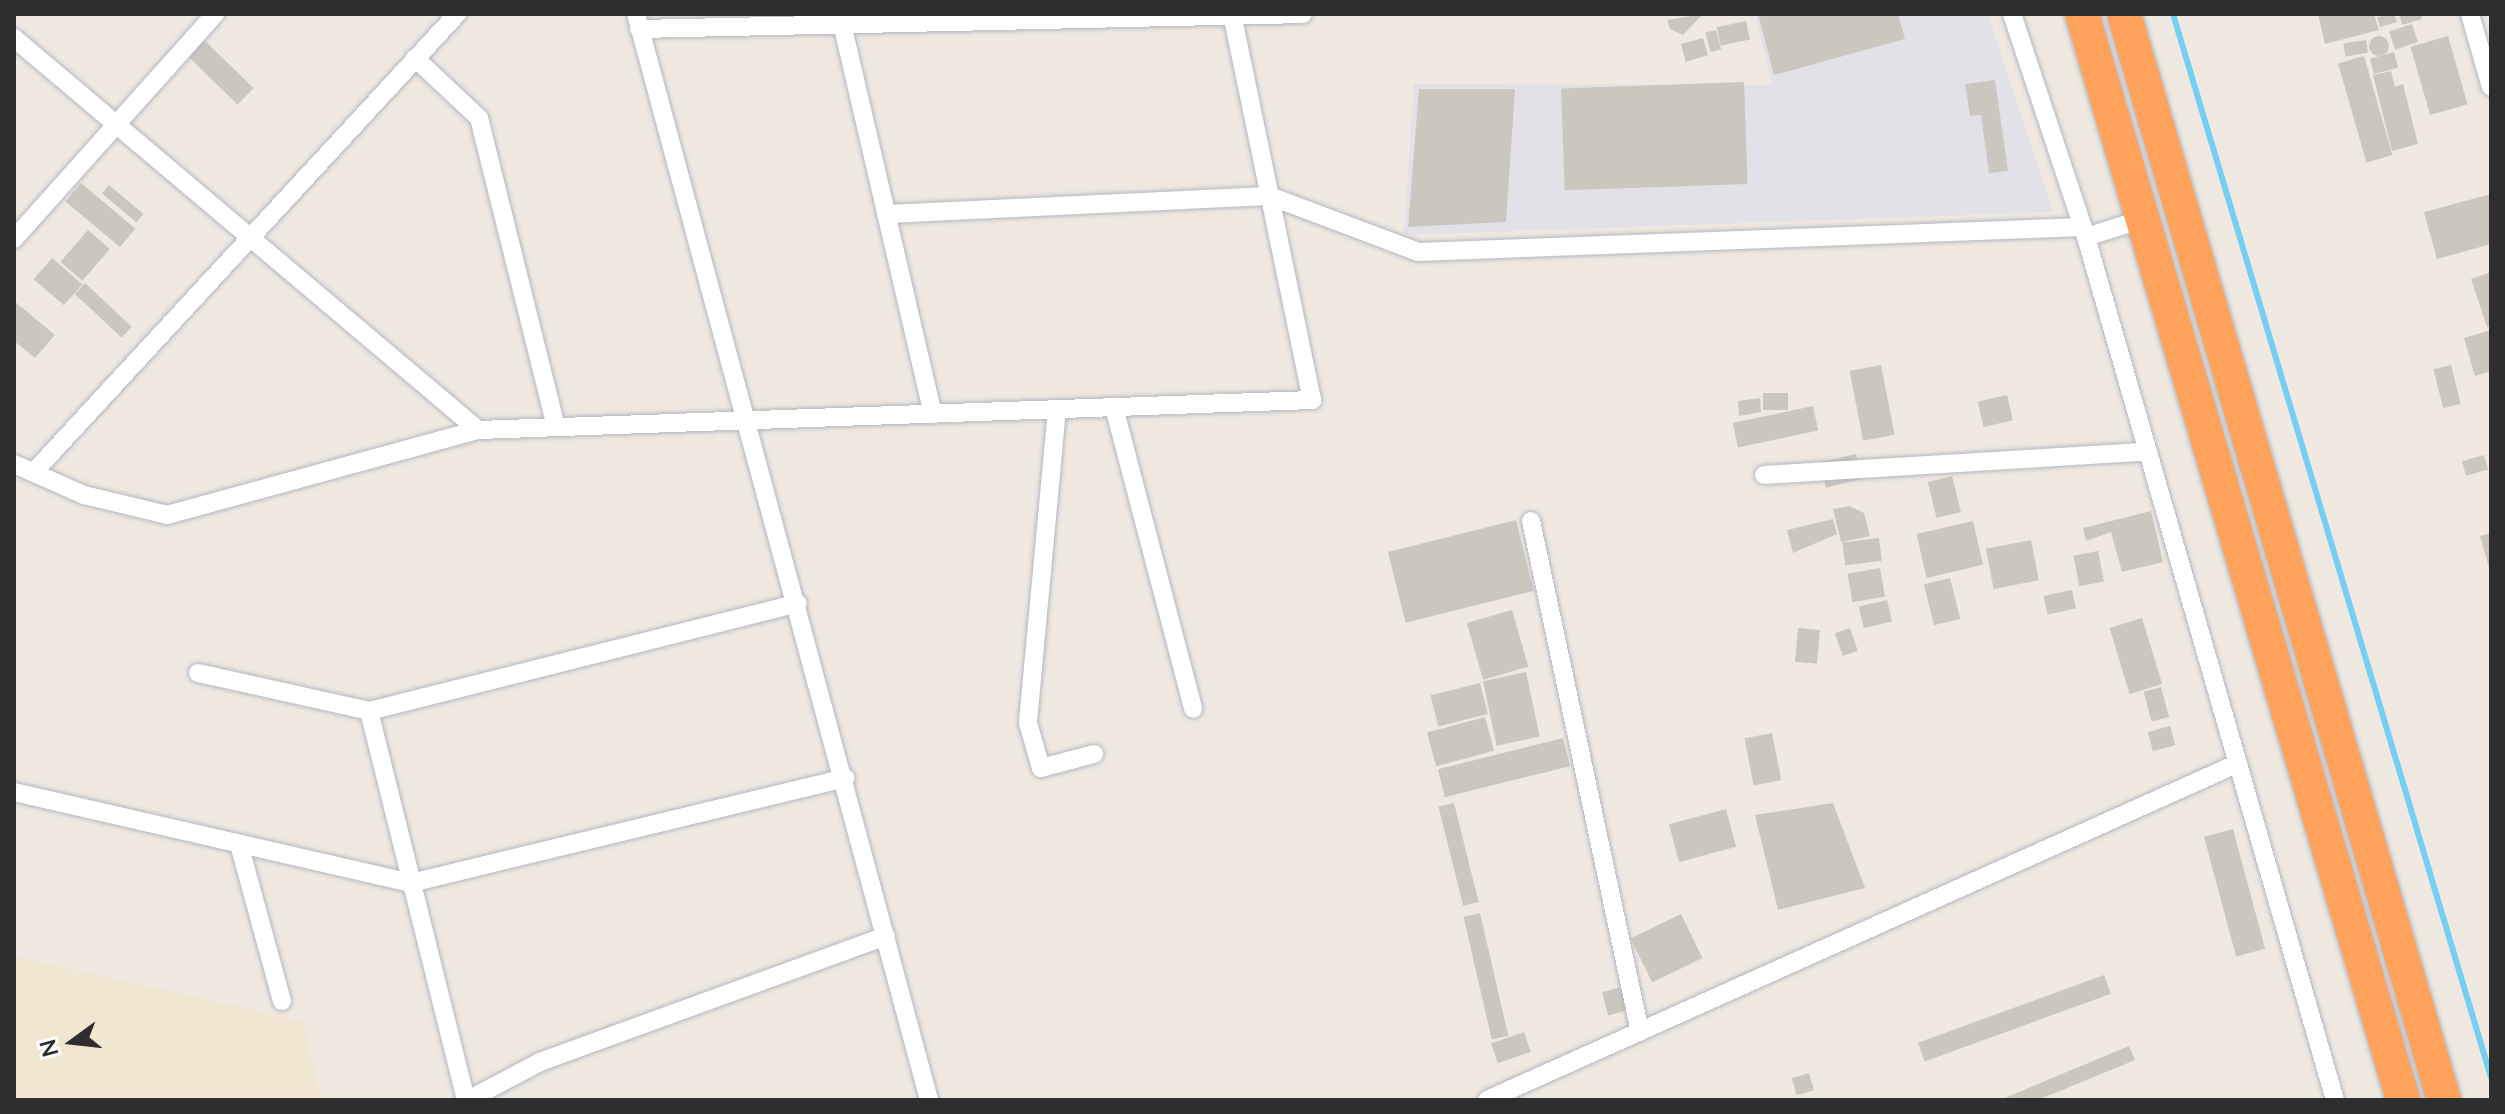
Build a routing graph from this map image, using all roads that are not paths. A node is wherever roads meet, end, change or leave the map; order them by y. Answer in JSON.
{"nodes":[{"id":1,"x":215,"y":14,"type":"edge"},
{"id":2,"x":457,"y":14,"type":"edge"},
{"id":3,"x":1303,"y":14,"type":"edge"},
{"id":4,"x":2012,"y":14,"type":"edge"},
{"id":5,"x":2082,"y":14,"type":"edge"},
{"id":6,"x":2124,"y":14,"type":"edge"},
{"id":7,"x":2470,"y":14,"type":"edge"},
{"id":8,"x":1232,"y":15,"type":"edge"},
{"id":9,"x":1010,"y":18,"type":"edge"},
{"id":10,"x":841,"y":19,"type":"edge"},
{"id":11,"x":638,"y":22,"type":"edge"},
{"id":12,"x":14,"y":38,"type":"edge"},
{"id":13,"x":415,"y":58,"type":"junction"},
{"id":14,"x":2491,"y":87,"type":"edge"},
{"id":15,"x":116,"y":124,"type":"junction"},
{"id":16,"x":1270,"y":196,"type":"junction"},
{"id":17,"x":886,"y":214,"type":"junction"},
{"id":18,"x":2143,"y":219,"type":"junction"},
{"id":19,"x":2084,"y":232,"type":"junction"},
{"id":20,"x":249,"y":237,"type":"junction"},
{"id":21,"x":14,"y":239,"type":"edge"},
{"id":22,"x":1114,"y":407,"type":"junction"},
{"id":23,"x":1057,"y":409,"type":"junction"},
{"id":24,"x":933,"y":414,"type":"junction"},
{"id":25,"x":750,"y":419,"type":"junction"},
{"id":26,"x":556,"y":427,"type":"junction"},
{"id":27,"x":478,"y":430,"type":"junction"},
{"id":28,"x":2145,"y":452,"type":"junction"},
{"id":29,"x":14,"y":464,"type":"edge"},
{"id":30,"x":33,"y":473,"type":"junction"},
{"id":31,"x":1764,"y":475,"type":"dead end"},
{"id":32,"x":1531,"y":521,"type":"dead end"},
{"id":33,"x":798,"y":603,"type":"junction"},
{"id":34,"x":198,"y":673,"type":"dead end"},
{"id":35,"x":1193,"y":709,"type":"dead end"},
{"id":36,"x":369,"y":711,"type":"junction"},
{"id":37,"x":1094,"y":754,"type":"dead end"},
{"id":38,"x":2234,"y":765,"type":"junction"},
{"id":39,"x":845,"y":778,"type":"junction"},
{"id":40,"x":14,"y":792,"type":"edge"},
{"id":41,"x":239,"y":844,"type":"junction"},
{"id":42,"x":411,"y":883,"type":"junction"},
{"id":43,"x":886,"y":936,"type":"junction"},
{"id":44,"x":282,"y":1001,"type":"dead end"},
{"id":45,"x":1640,"y":1032,"type":"junction"},
{"id":46,"x":467,"y":1100,"type":"edge"},
{"id":47,"x":929,"y":1100,"type":"edge"},
{"id":48,"x":1487,"y":1100,"type":"edge"},
{"id":49,"x":2335,"y":1100,"type":"edge"},
{"id":50,"x":2403,"y":1100,"type":"edge"},
{"id":51,"x":2444,"y":1100,"type":"edge"}],
"edges":[{"from":1,"to":15,"type":"street"},
{"from":2,"to":13,"type":"street"},
{"from":3,"to":8,"type":"street"},
{"from":4,"to":19,"type":"street"},
{"from":5,"to":18,"type":"highway"},
{"from":6,"to":51,"type":"highway"},
{"from":7,"to":14,"type":"street"},
{"from":8,"to":9,"type":"street"},
{"from":8,"to":16,"type":"street"},
{"from":9,"to":10,"type":"street"},
{"from":10,"to":11,"type":"street"},
{"from":10,"to":17,"type":"street"},
{"from":11,"to":25,"type":"street"},
{"from":12,"to":15,"type":"street"},
{"from":13,"to":20,"type":"street"},
{"from":13,"to":26,"type":"street"},
{"from":15,"to":20,"type":"street"},
{"from":15,"to":21,"type":"street"},
{"from":16,"to":17,"type":"street"},
{"from":16,"to":19,"type":"street"},
{"from":16,"to":22,"type":"street"},
{"from":17,"to":24,"type":"street"},
{"from":18,"to":19,"type":"street"},
{"from":18,"to":50,"type":"highway"},
{"from":19,"to":28,"type":"street"},
{"from":20,"to":27,"type":"street"},
{"from":20,"to":30,"type":"street"},
{"from":22,"to":23,"type":"street"},
{"from":22,"to":35,"type":"street"},
{"from":23,"to":24,"type":"street"},
{"from":23,"to":37,"type":"street"},
{"from":24,"to":25,"type":"street"},
{"from":25,"to":26,"type":"street"},
{"from":25,"to":33,"type":"street"},
{"from":26,"to":27,"type":"street"},
{"from":27,"to":30,"type":"street"},
{"from":28,"to":31,"type":"street"},
{"from":28,"to":38,"type":"street"},
{"from":29,"to":30,"type":"street"},
{"from":32,"to":45,"type":"street"},
{"from":33,"to":36,"type":"street"},
{"from":33,"to":39,"type":"street"},
{"from":34,"to":36,"type":"street"},
{"from":36,"to":42,"type":"street"},
{"from":38,"to":45,"type":"street"},
{"from":38,"to":49,"type":"street"},
{"from":39,"to":42,"type":"street"},
{"from":39,"to":43,"type":"street"},
{"from":40,"to":41,"type":"street"},
{"from":41,"to":42,"type":"street"},
{"from":41,"to":44,"type":"street"},
{"from":42,"to":46,"type":"street"},
{"from":43,"to":46,"type":"street"},
{"from":43,"to":47,"type":"street"},
{"from":45,"to":48,"type":"street"}]}
